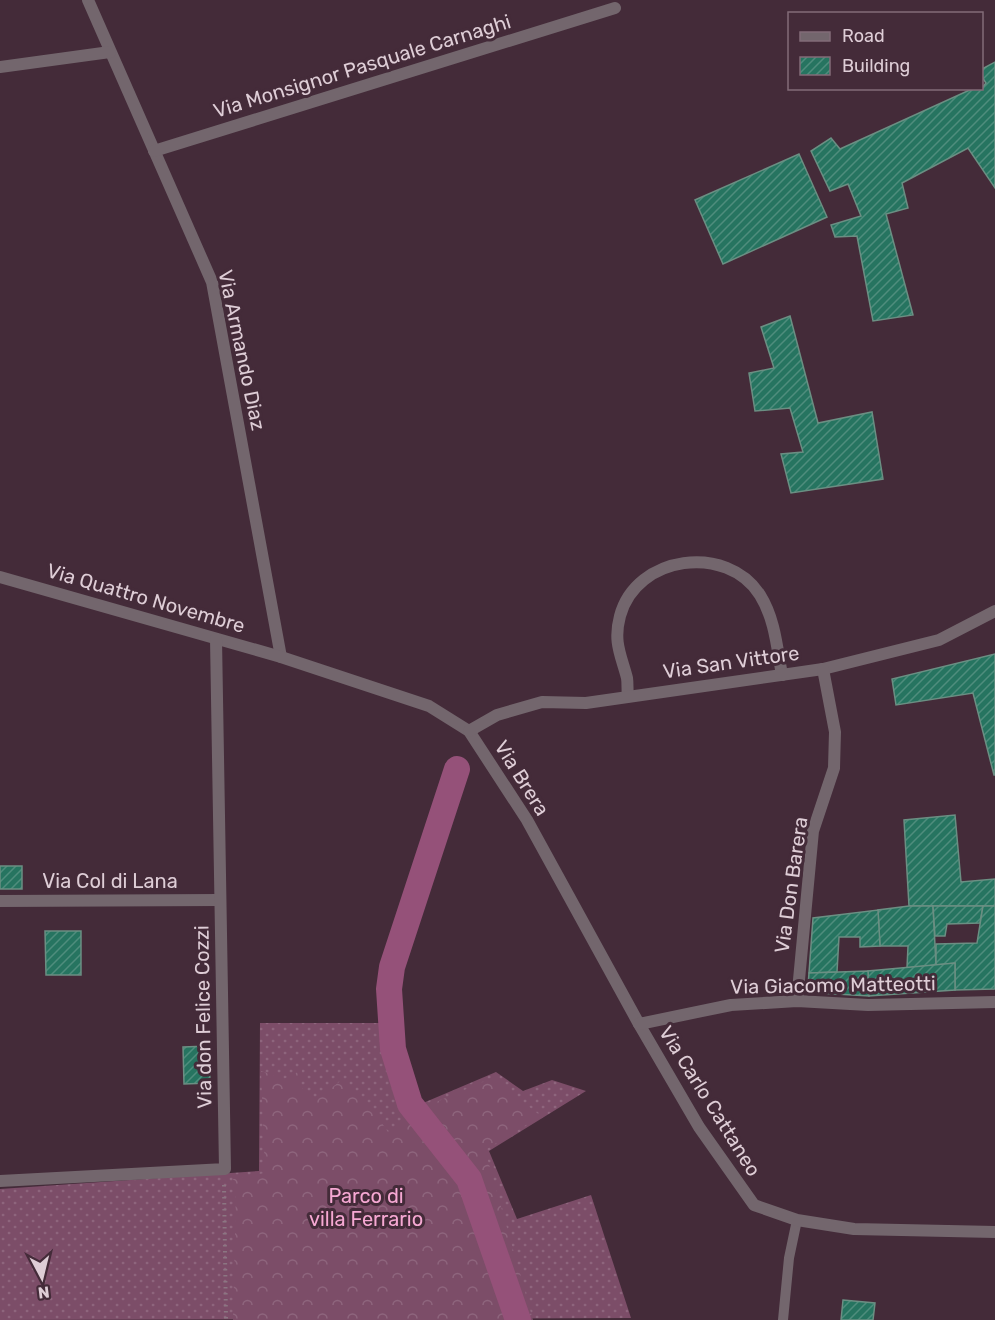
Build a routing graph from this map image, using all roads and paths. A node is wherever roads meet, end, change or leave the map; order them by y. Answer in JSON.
{"nodes":[{"id":1,"x":88,"y":0,"type":"edge"},
{"id":2,"x":615,"y":8,"type":"dead end"},
{"id":3,"x":110,"y":52,"type":"junction"},
{"id":4,"x":0,"y":67,"type":"edge"},
{"id":5,"x":154,"y":151,"type":"junction"},
{"id":6,"x":0,"y":577,"type":"edge"},
{"id":7,"x":995,"y":611,"type":"edge"},
{"id":8,"x":216,"y":639,"type":"junction"},
{"id":9,"x":281,"y":657,"type":"junction"},
{"id":10,"x":823,"y":669,"type":"junction"},
{"id":11,"x":782,"y":675,"type":"junction"},
{"id":12,"x":628,"y":696,"type":"junction"},
{"id":13,"x":469,"y":731,"type":"junction"},
{"id":14,"x":220,"y":900,"type":"junction"},
{"id":15,"x":0,"y":901,"type":"edge"},
{"id":16,"x":796,"y":1001,"type":"junction"},
{"id":17,"x":995,"y":1002,"type":"edge"},
{"id":18,"x":639,"y":1024,"type":"junction"},
{"id":19,"x":225,"y":1169,"type":"junction"},
{"id":20,"x":0,"y":1181,"type":"edge"},
{"id":21,"x":796,"y":1220,"type":"junction"},
{"id":22,"x":995,"y":1232,"type":"edge"},
{"id":23,"x":226,"y":1320,"type":"edge"},
{"id":24,"x":783,"y":1320,"type":"edge"}],
"edges":[{"from":1,"to":3,"type":"street","name":"Via Armando Diaz"},
{"from":2,"to":5,"type":"street","name":"Via Monsignor Pasquale Carnaghi"},
{"from":3,"to":4,"type":"street"},
{"from":3,"to":5,"type":"street","name":"Via Armando Diaz"},
{"from":5,"to":9,"type":"street","name":"Via Armando Diaz"},
{"from":6,"to":8,"type":"street","name":"Via Quattro Novembre"},
{"from":7,"to":10,"type":"street","name":"Via San Vittore"},
{"from":8,"to":9,"type":"street","name":"Via Quattro Novembre"},
{"from":8,"to":14,"type":"street","name":"Via don Felice Cozzi"},
{"from":9,"to":13,"type":"street","name":"Via Brera"},
{"from":10,"to":11,"type":"street","name":"Via San Vittore"},
{"from":10,"to":16,"type":"street","name":"Via Don Barera"},
{"from":11,"to":12,"type":"street","name":"Via San Vittore"},
{"from":11,"to":12,"type":"street"},
{"from":12,"to":13,"type":"street","name":"Via San Vittore"},
{"from":13,"to":18,"type":"street","name":"Via Brera"},
{"from":14,"to":15,"type":"street","name":"Via Col di Lana"},
{"from":14,"to":19,"type":"street","name":"Via don Felice Cozzi"},
{"from":16,"to":17,"type":"street","name":"Via Giacomo Matteotti"},
{"from":16,"to":18,"type":"street","name":"Via Giacomo Matteotti"},
{"from":18,"to":21,"type":"street","name":"Via Carlo Cattaneo"},
{"from":19,"to":20,"type":"street"},
{"from":19,"to":23,"type":"path"},
{"from":21,"to":22,"type":"street","name":"Via Carlo Cattaneo"},
{"from":21,"to":24,"type":"lane"}]}
